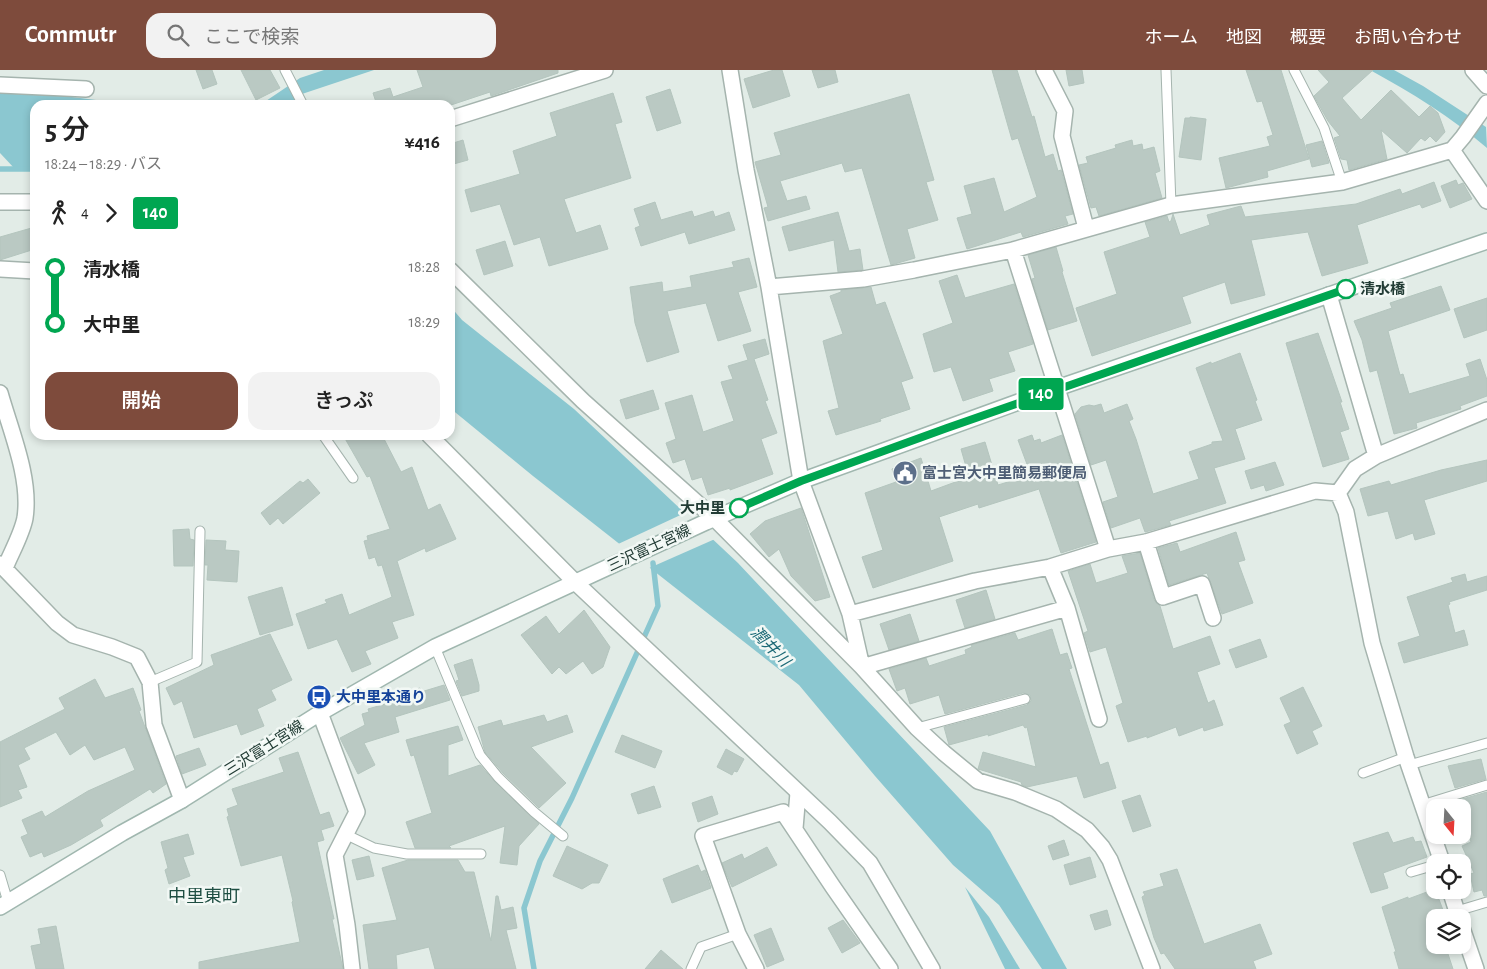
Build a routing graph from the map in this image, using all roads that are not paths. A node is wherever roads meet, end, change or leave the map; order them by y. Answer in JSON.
{"nodes":[{"id":1,"x":284,"y":70,"type":"edge"},
{"id":2,"x":605,"y":70,"type":"edge"},
{"id":3,"x":730,"y":70,"type":"edge"},
{"id":4,"x":1044,"y":70,"type":"edge"},
{"id":5,"x":1166,"y":70,"type":"edge"},
{"id":6,"x":1294,"y":70,"type":"edge"},
{"id":7,"x":1473,"y":70,"type":"edge"},
{"id":8,"x":0,"y":85,"type":"edge"},
{"id":9,"x":1487,"y":86,"type":"edge"},
{"id":10,"x":86,"y":89,"type":"dead end"},
{"id":11,"x":300,"y":100,"type":"edge"},
{"id":12,"x":1484,"y":107,"type":"edge"},
{"id":13,"x":455,"y":117,"type":"edge"},
{"id":14,"x":1452,"y":150,"type":"junction"},
{"id":15,"x":1342,"y":182,"type":"junction"},
{"id":16,"x":1487,"y":201,"type":"edge"},
{"id":17,"x":0,"y":202,"type":"edge"},
{"id":18,"x":30,"y":202,"type":"edge"},
{"id":19,"x":1171,"y":205,"type":"junction"},
{"id":20,"x":1086,"y":228,"type":"junction"},
{"id":21,"x":1487,"y":241,"type":"edge"},
{"id":22,"x":1014,"y":250,"type":"junction"},
{"id":23,"x":0,"y":269,"type":"edge"},
{"id":24,"x":30,"y":271,"type":"edge"},
{"id":25,"x":455,"y":275,"type":"edge"},
{"id":26,"x":770,"y":287,"type":"junction"},
{"id":27,"x":1329,"y":295,"type":"junction"},
{"id":28,"x":1058,"y":388,"type":"junction"},
{"id":29,"x":0,"y":393,"type":"edge"},
{"id":30,"x":1487,"y":410,"type":"edge"},
{"id":31,"x":326,"y":440,"type":"edge"},
{"id":32,"x":434,"y":440,"type":"edge"},
{"id":33,"x":1376,"y":456,"type":"junction"},
{"id":34,"x":354,"y":478,"type":"dead end"},
{"id":35,"x":801,"y":481,"type":"junction"},
{"id":36,"x":1338,"y":493,"type":"junction"},
{"id":37,"x":710,"y":521,"type":"junction"},
{"id":38,"x":200,"y":531,"type":"dead end"},
{"id":39,"x":1146,"y":542,"type":"junction"},
{"id":40,"x":1108,"y":549,"type":"junction"},
{"id":41,"x":2,"y":566,"type":"edge"},
{"id":42,"x":1050,"y":567,"type":"junction"},
{"id":43,"x":576,"y":582,"type":"junction"},
{"id":44,"x":1067,"y":608,"type":"junction"},
{"id":45,"x":850,"y":614,"type":"junction"},
{"id":46,"x":1213,"y":618,"type":"dead end"},
{"id":47,"x":435,"y":647,"type":"junction"},
{"id":48,"x":862,"y":667,"type":"junction"},
{"id":49,"x":150,"y":682,"type":"junction"},
{"id":50,"x":1025,"y":699,"type":"dead end"},
{"id":51,"x":320,"y":713,"type":"junction"},
{"id":52,"x":1099,"y":719,"type":"dead end"},
{"id":53,"x":917,"y":728,"type":"junction"},
{"id":54,"x":1487,"y":743,"type":"edge"},
{"id":55,"x":1407,"y":761,"type":"junction"},
{"id":56,"x":1363,"y":773,"type":"dead end"},
{"id":57,"x":1487,"y":785,"type":"edge"},
{"id":58,"x":798,"y":793,"type":"junction"},
{"id":59,"x":182,"y":800,"type":"junction"},
{"id":60,"x":1422,"y":805,"type":"junction"},
{"id":61,"x":795,"y":828,"type":"junction"},
{"id":62,"x":345,"y":834,"type":"junction"},
{"id":63,"x":563,"y":836,"type":"dead end"},
{"id":64,"x":481,"y":854,"type":"dead end"},
{"id":65,"x":1439,"y":854,"type":"edge"},
{"id":66,"x":1426,"y":868,"type":"edge"},
{"id":67,"x":1411,"y":872,"type":"dead end"},
{"id":68,"x":0,"y":875,"type":"edge"},
{"id":69,"x":1487,"y":902,"type":"edge"},
{"id":70,"x":4,"y":904,"type":"edge"},
{"id":71,"x":1470,"y":909,"type":"edge"},
{"id":72,"x":738,"y":934,"type":"junction"},
{"id":73,"x":1471,"y":954,"type":"edge"},
{"id":74,"x":1487,"y":965,"type":"edge"},
{"id":75,"x":352,"y":969,"type":"edge"},
{"id":76,"x":691,"y":969,"type":"edge"},
{"id":77,"x":756,"y":969,"type":"edge"},
{"id":78,"x":890,"y":969,"type":"edge"},
{"id":79,"x":932,"y":969,"type":"edge"},
{"id":80,"x":1152,"y":969,"type":"edge"},
{"id":81,"x":1476,"y":969,"type":"edge"}],
"edges":[{"from":1,"to":11,"type":"lane"},
{"from":2,"to":13,"type":"street"},
{"from":3,"to":26,"type":"street"},
{"from":4,"to":20,"type":"street"},
{"from":5,"to":19,"type":"lane"},
{"from":6,"to":15,"type":"lane"},
{"from":7,"to":9,"type":"street"},
{"from":8,"to":10,"type":"street"},
{"from":12,"to":14,"type":"street"},
{"from":14,"to":15,"type":"street"},
{"from":14,"to":16,"type":"street"},
{"from":15,"to":19,"type":"street"},
{"from":17,"to":18,"type":"street"},
{"from":19,"to":20,"type":"street"},
{"from":20,"to":22,"type":"street"},
{"from":21,"to":27,"type":"street","name":"三沢富士宮線"},
{"from":22,"to":26,"type":"street"},
{"from":22,"to":28,"type":"street"},
{"from":23,"to":24,"type":"street"},
{"from":25,"to":37,"type":"street"},
{"from":26,"to":35,"type":"street"},
{"from":27,"to":28,"type":"street","name":"三沢富士宮線"},
{"from":27,"to":33,"type":"street"},
{"from":28,"to":35,"type":"street","name":"三沢富士宮線"},
{"from":28,"to":40,"type":"street"},
{"from":29,"to":41,"type":"street"},
{"from":30,"to":33,"type":"street"},
{"from":31,"to":34,"type":"lane"},
{"from":32,"to":43,"type":"street"},
{"from":33,"to":36,"type":"street"},
{"from":35,"to":37,"type":"street","name":"三沢富士宮線"},
{"from":35,"to":45,"type":"street"},
{"from":36,"to":39,"type":"street"},
{"from":36,"to":55,"type":"street"},
{"from":37,"to":43,"type":"street","name":"三沢富士宮線"},
{"from":37,"to":48,"type":"street"},
{"from":38,"to":49,"type":"lane"},
{"from":39,"to":40,"type":"street"},
{"from":39,"to":46,"type":"street"},
{"from":40,"to":42,"type":"street"},
{"from":41,"to":49,"type":"street"},
{"from":42,"to":44,"type":"street"},
{"from":42,"to":45,"type":"street"},
{"from":43,"to":47,"type":"street","name":"三沢富士宮線"},
{"from":43,"to":58,"type":"street"},
{"from":44,"to":48,"type":"street"},
{"from":44,"to":52,"type":"street"},
{"from":45,"to":48,"type":"street"},
{"from":47,"to":51,"type":"street","name":"三沢富士宮線"},
{"from":47,"to":63,"type":"lane"},
{"from":48,"to":53,"type":"street"},
{"from":49,"to":59,"type":"street"},
{"from":50,"to":53,"type":"lane"},
{"from":51,"to":59,"type":"street","name":"三沢富士宮線"},
{"from":51,"to":62,"type":"street"},
{"from":53,"to":80,"type":"street"},
{"from":54,"to":55,"type":"lane"},
{"from":55,"to":56,"type":"lane"},
{"from":55,"to":60,"type":"street"},
{"from":57,"to":60,"type":"lane"},
{"from":58,"to":61,"type":"street"},
{"from":58,"to":79,"type":"street"},
{"from":59,"to":70,"type":"street","name":"三沢富士宮線"},
{"from":60,"to":65,"type":"street"},
{"from":61,"to":72,"type":"street"},
{"from":61,"to":78,"type":"street"},
{"from":62,"to":64,"type":"lane"},
{"from":62,"to":75,"type":"street"},
{"from":66,"to":67,"type":"lane"},
{"from":68,"to":70,"type":"lane"},
{"from":69,"to":71,"type":"lane"},
{"from":72,"to":76,"type":"lane"},
{"from":72,"to":77,"type":"street"},
{"from":73,"to":81,"type":"street"},
{"from":74,"to":81,"type":"lane"}]}
